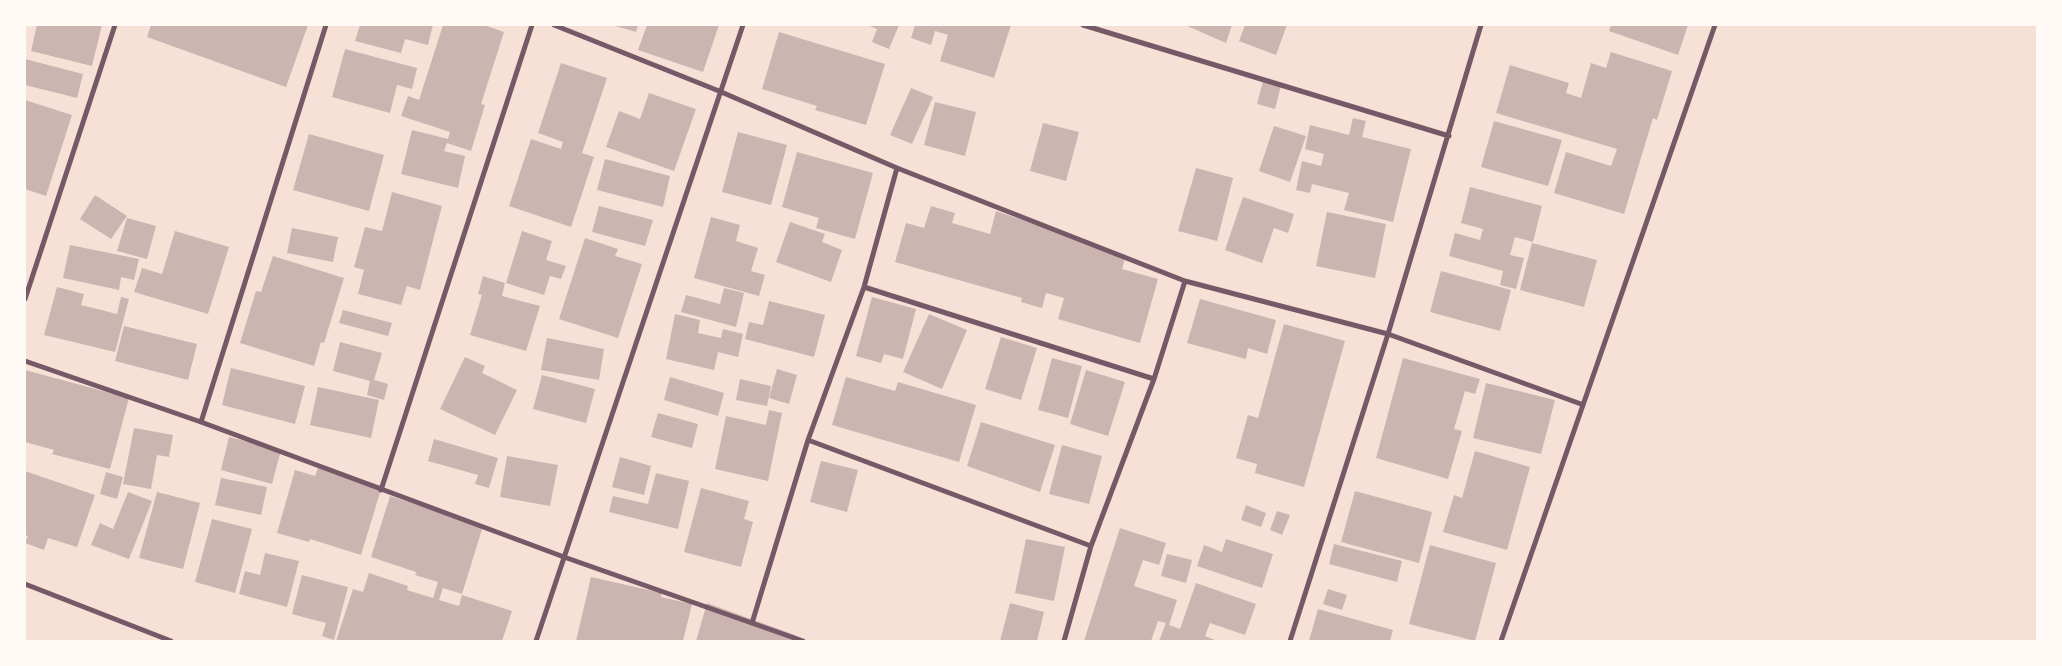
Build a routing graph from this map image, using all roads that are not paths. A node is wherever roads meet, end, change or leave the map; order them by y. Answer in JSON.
{"nodes":[{"id":1,"x":115,"y":25,"type":"edge"},
{"id":2,"x":326,"y":25,"type":"edge"},
{"id":3,"x":532,"y":25,"type":"edge"},
{"id":4,"x":554,"y":25,"type":"edge"},
{"id":5,"x":743,"y":25,"type":"edge"},
{"id":6,"x":1082,"y":25,"type":"edge"},
{"id":7,"x":1481,"y":25,"type":"edge"},
{"id":8,"x":1715,"y":25,"type":"edge"},
{"id":9,"x":719,"y":92,"type":"junction"},
{"id":10,"x":1449,"y":136,"type":"junction"},
{"id":11,"x":897,"y":168,"type":"junction"},
{"id":12,"x":1185,"y":281,"type":"junction"},
{"id":13,"x":864,"y":287,"type":"junction"},
{"id":14,"x":25,"y":299,"type":"edge"},
{"id":15,"x":1388,"y":334,"type":"junction"},
{"id":16,"x":25,"y":361,"type":"edge"},
{"id":17,"x":1154,"y":379,"type":"junction"},
{"id":18,"x":1582,"y":404,"type":"junction"},
{"id":19,"x":201,"y":422,"type":"junction"},
{"id":20,"x":808,"y":440,"type":"junction"},
{"id":21,"x":381,"y":490,"type":"junction"},
{"id":22,"x":1091,"y":546,"type":"junction"},
{"id":23,"x":564,"y":557,"type":"junction"},
{"id":24,"x":25,"y":584,"type":"edge"},
{"id":25,"x":752,"y":623,"type":"junction"},
{"id":26,"x":171,"y":641,"type":"edge"},
{"id":27,"x":536,"y":641,"type":"edge"},
{"id":28,"x":802,"y":641,"type":"edge"},
{"id":29,"x":1064,"y":641,"type":"edge"},
{"id":30,"x":1290,"y":641,"type":"edge"},
{"id":31,"x":1501,"y":641,"type":"edge"}],
"edges":[{"from":1,"to":14,"type":"street"},
{"from":2,"to":19,"type":"street"},
{"from":3,"to":21,"type":"street"},
{"from":4,"to":9,"type":"street"},
{"from":5,"to":9,"type":"street"},
{"from":6,"to":10,"type":"street"},
{"from":7,"to":10,"type":"street"},
{"from":8,"to":18,"type":"street"},
{"from":9,"to":11,"type":"street"},
{"from":9,"to":23,"type":"street"},
{"from":10,"to":15,"type":"street"},
{"from":11,"to":12,"type":"street"},
{"from":11,"to":13,"type":"street"},
{"from":12,"to":15,"type":"street"},
{"from":12,"to":17,"type":"street"},
{"from":13,"to":17,"type":"street"},
{"from":13,"to":20,"type":"street"},
{"from":15,"to":18,"type":"street"},
{"from":15,"to":30,"type":"street"},
{"from":16,"to":19,"type":"street"},
{"from":17,"to":22,"type":"street"},
{"from":18,"to":31,"type":"street"},
{"from":19,"to":21,"type":"street"},
{"from":20,"to":22,"type":"street"},
{"from":20,"to":25,"type":"street"},
{"from":21,"to":23,"type":"street"},
{"from":22,"to":29,"type":"street"},
{"from":23,"to":25,"type":"street"},
{"from":23,"to":27,"type":"street"},
{"from":24,"to":26,"type":"street"},
{"from":25,"to":28,"type":"street"}]}
